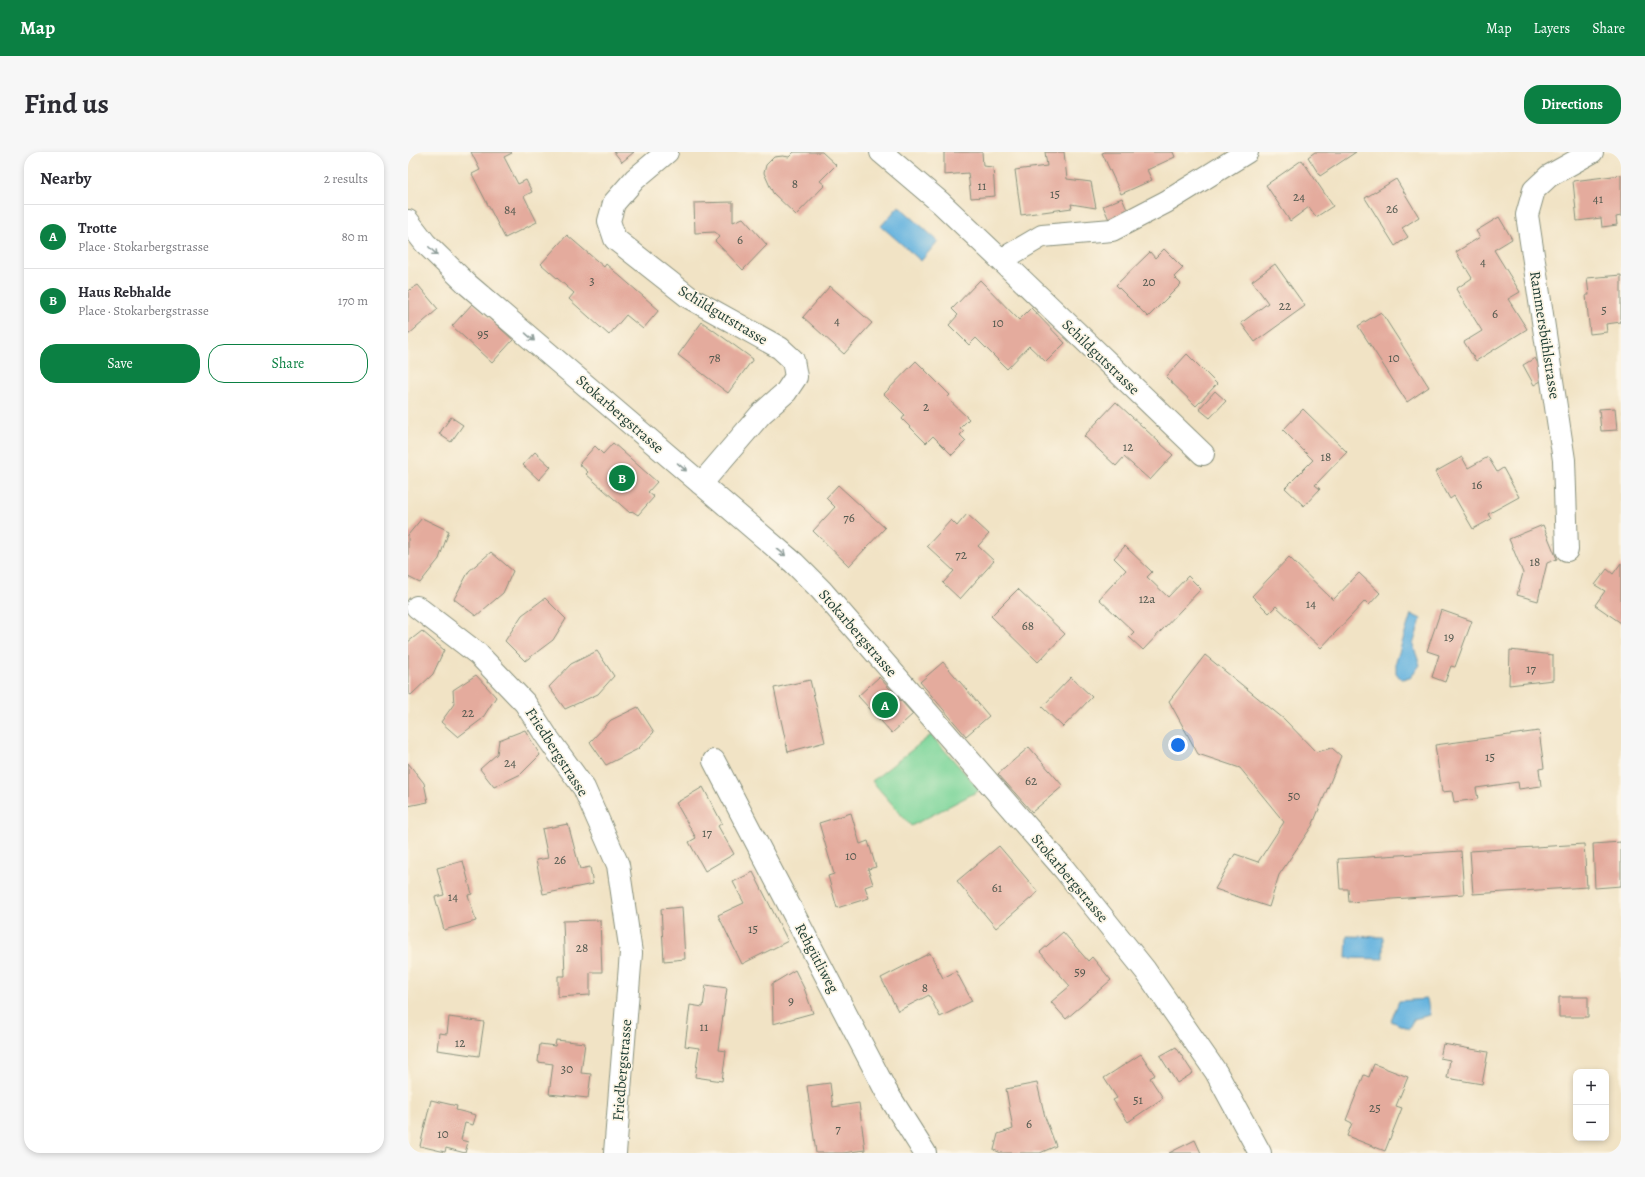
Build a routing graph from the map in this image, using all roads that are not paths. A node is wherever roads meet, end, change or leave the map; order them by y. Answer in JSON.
{"nodes":[{"id":1,"x":667,"y":152,"type":"edge"},
{"id":2,"x":881,"y":152,"type":"edge"},
{"id":3,"x":1247,"y":152,"type":"edge"},
{"id":4,"x":1592,"y":152,"type":"edge"},
{"id":5,"x":408,"y":221,"type":"edge"},
{"id":6,"x":1001,"y":260,"type":"junction"},
{"id":7,"x":1202,"y":454,"type":"dead end"},
{"id":8,"x":701,"y":484,"type":"junction"},
{"id":9,"x":1567,"y":550,"type":"dead end"},
{"id":10,"x":417,"y":607,"type":"dead end"},
{"id":11,"x":714,"y":761,"type":"dead end"},
{"id":12,"x":615,"y":1153,"type":"edge"},
{"id":13,"x":925,"y":1153,"type":"edge"},
{"id":14,"x":1260,"y":1153,"type":"edge"}],
"edges":[{"from":1,"to":8,"type":"street","name":"Schildgutstrasse"},
{"from":2,"to":6,"type":"street","name":"Schildgutstrasse"},
{"from":3,"to":6,"type":"street"},
{"from":4,"to":9,"type":"street","name":"Rammersbühlstrasse"},
{"from":5,"to":8,"type":"street","name":"Stokarbergstrasse","one_way":true},
{"from":6,"to":7,"type":"street","name":"Schildgutstrasse"},
{"from":8,"to":14,"type":"street","name":"Stokarbergstrasse","one_way":true},
{"from":10,"to":12,"type":"street","name":"Friedbergstrasse"},
{"from":11,"to":13,"type":"street","name":"Rehgütliweg"}]}
